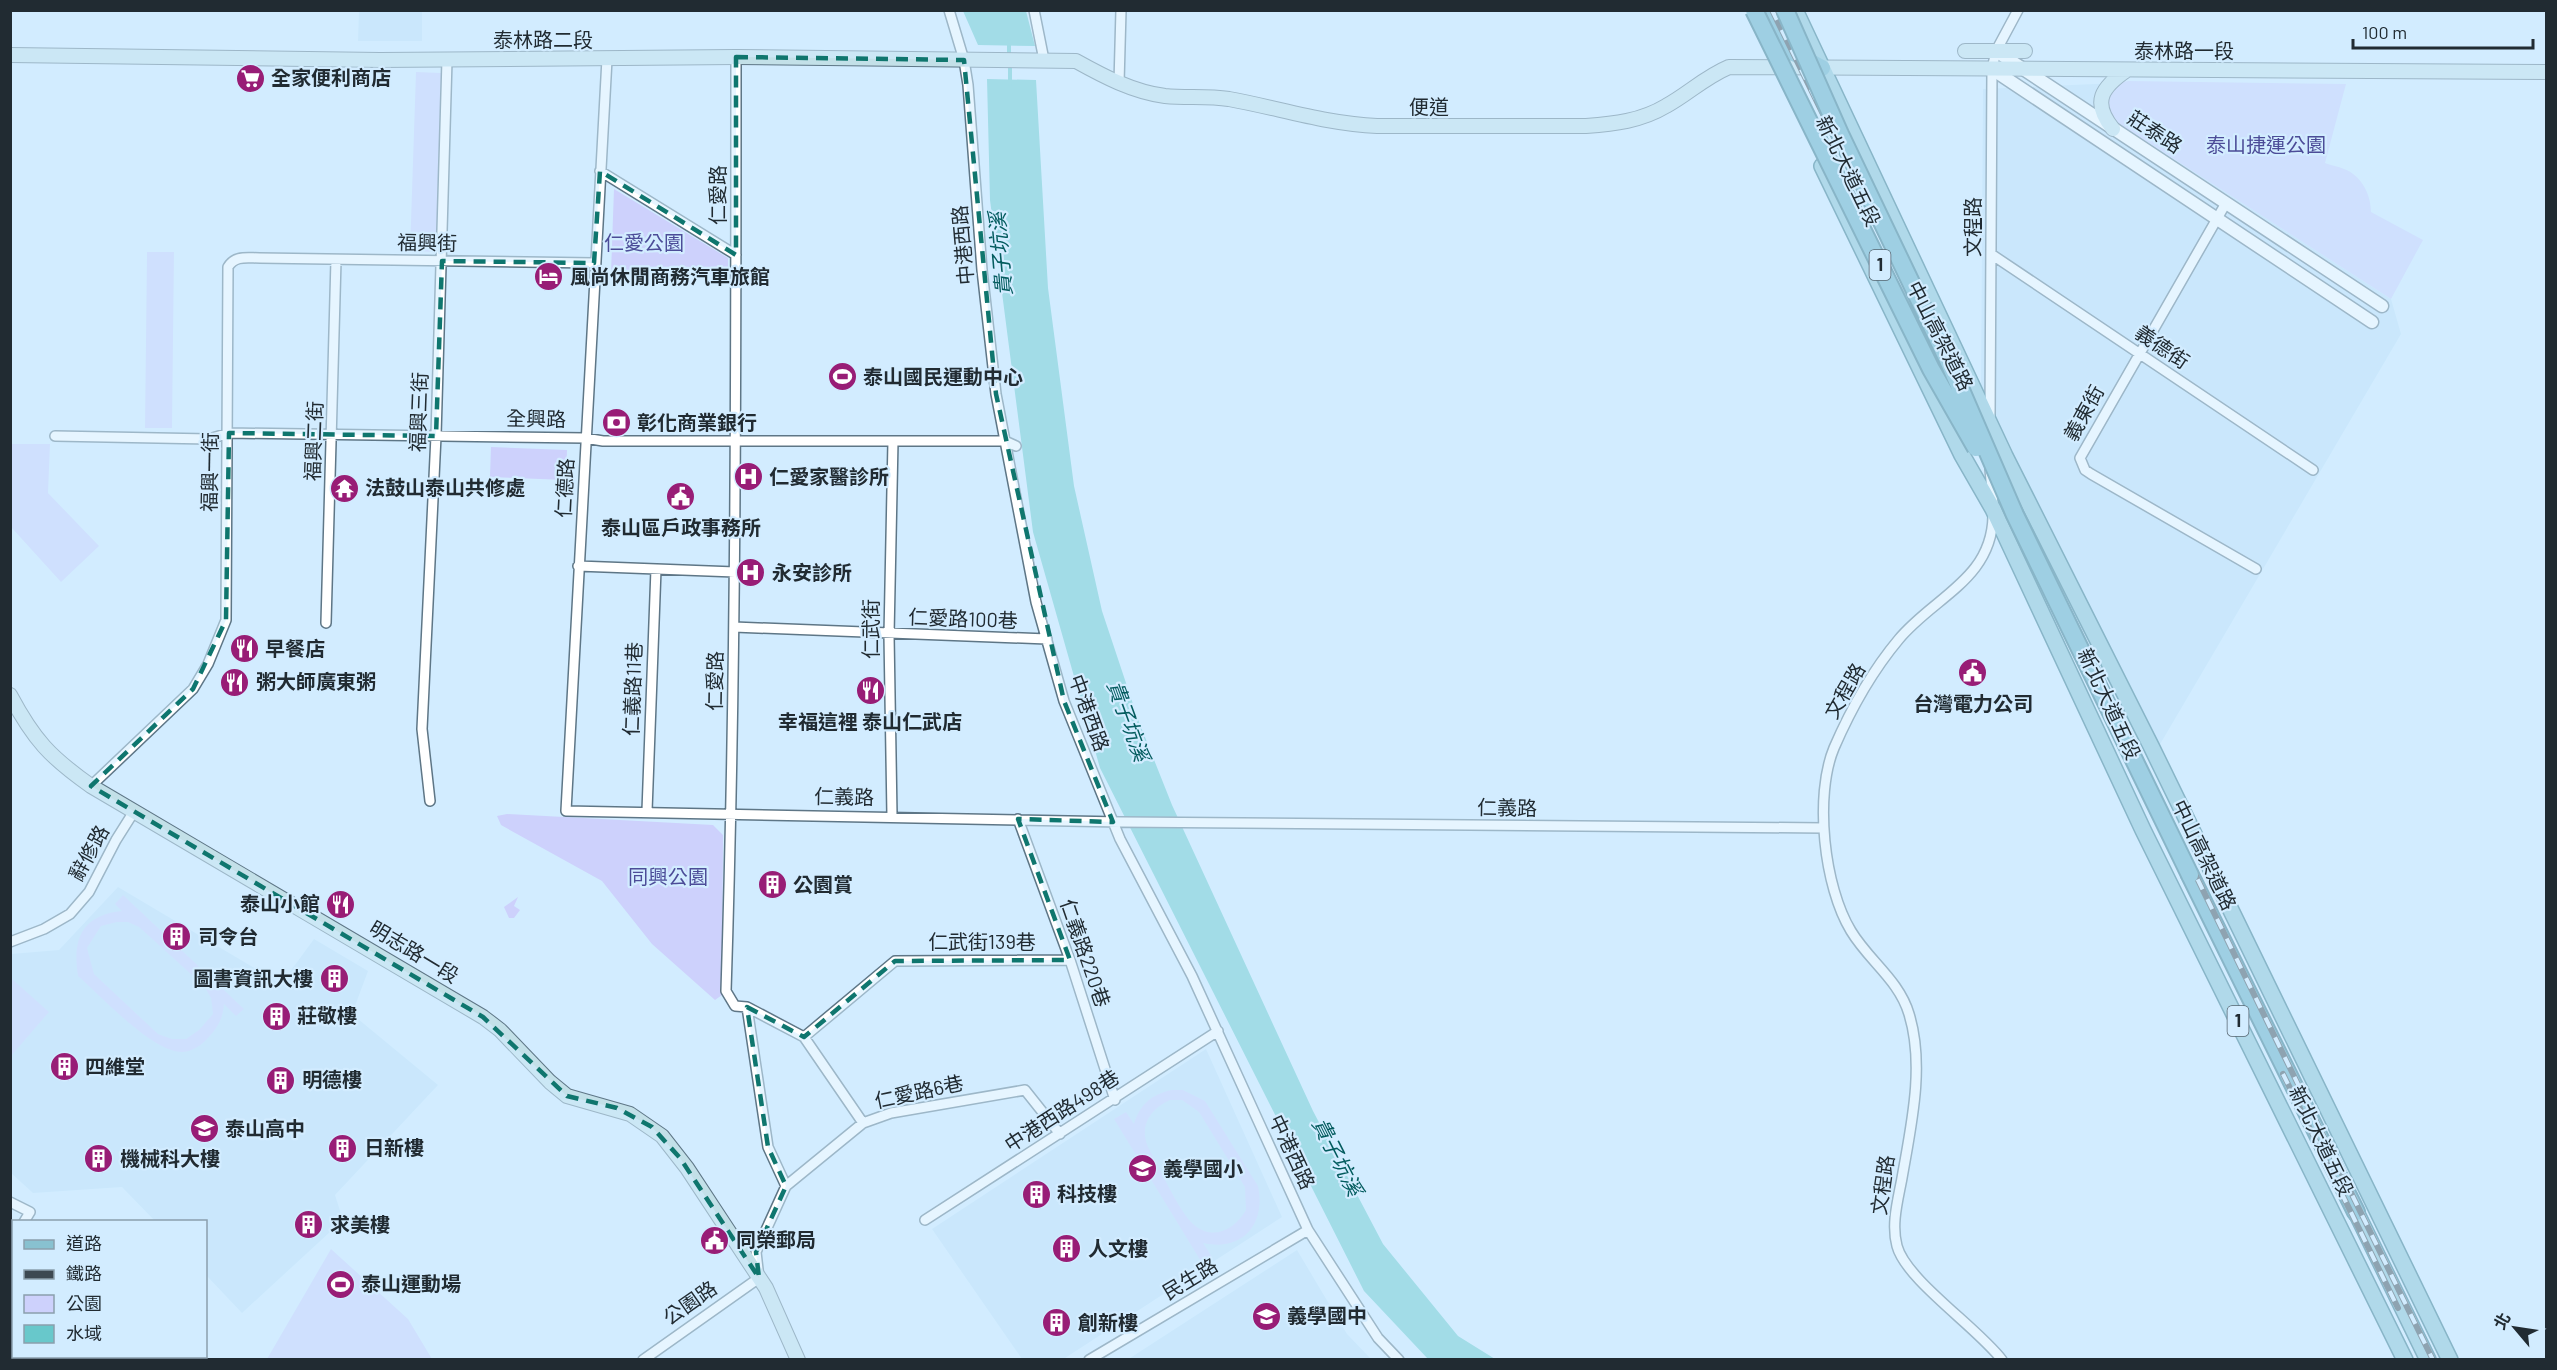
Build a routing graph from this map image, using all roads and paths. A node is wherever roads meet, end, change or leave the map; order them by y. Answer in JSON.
{"nodes":[{"id":1,"x":949,"y":10,"type":"edge"},
{"id":2,"x":1034,"y":10,"type":"edge"},
{"id":3,"x":1120,"y":10,"type":"edge"},
{"id":4,"x":1746,"y":10,"type":"edge"},
{"id":5,"x":1754,"y":10,"type":"edge"},
{"id":6,"x":1769,"y":10,"type":"edge"},
{"id":7,"x":1785,"y":10,"type":"edge"},
{"id":8,"x":1795,"y":10,"type":"edge"},
{"id":9,"x":2019,"y":10,"type":"edge"},
{"id":10,"x":1788,"y":50,"type":"junction"},
{"id":11,"x":1965,"y":51,"type":"dead end"},
{"id":12,"x":1996,"y":51,"type":"junction"},
{"id":13,"x":2025,"y":51,"type":"dead end"},
{"id":14,"x":10,"y":55,"type":"edge"},
{"id":15,"x":736,"y":57,"type":"junction"},
{"id":16,"x":607,"y":59,"type":"junction"},
{"id":17,"x":447,"y":60,"type":"junction"},
{"id":18,"x":971,"y":60,"type":"junction"},
{"id":19,"x":1040,"y":60,"type":"junction"},
{"id":20,"x":1076,"y":61,"type":"joint"},
{"id":21,"x":1774,"y":67,"type":"junction"},
{"id":22,"x":1822,"y":68,"type":"junction"},
{"id":23,"x":1992,"y":69,"type":"junction"},
{"id":24,"x":2024,"y":70,"type":"junction"},
{"id":25,"x":2127,"y":70,"type":"junction"},
{"id":26,"x":2547,"y":72,"type":"edge"},
{"id":27,"x":1119,"y":83,"type":"junction"},
{"id":28,"x":2114,"y":129,"type":"junction"},
{"id":29,"x":600,"y":171,"type":"junction"},
{"id":30,"x":2226,"y":203,"type":"junction"},
{"id":31,"x":2216,"y":218,"type":"junction"},
{"id":32,"x":1991,"y":254,"type":"junction"},
{"id":33,"x":736,"y":255,"type":"junction"},
{"id":34,"x":260,"y":258,"type":"joint"},
{"id":35,"x":336,"y":260,"type":"junction"},
{"id":36,"x":442,"y":261,"type":"junction"},
{"id":37,"x":1913,"y":261,"type":"junction"},
{"id":38,"x":594,"y":263,"type":"junction"},
{"id":39,"x":1876,"y":278,"type":"junction"},
{"id":40,"x":2382,"y":306,"type":"dead end"},
{"id":41,"x":2372,"y":322,"type":"dead end"},
{"id":42,"x":2139,"y":353,"type":"junction"},
{"id":43,"x":1990,"y":423,"type":"junction"},
{"id":44,"x":229,"y":433,"type":"junction"},
{"id":45,"x":332,"y":434,"type":"junction"},
{"id":46,"x":55,"y":436,"type":"dead end"},
{"id":47,"x":436,"y":436,"type":"junction"},
{"id":48,"x":585,"y":438,"type":"junction"},
{"id":49,"x":892,"y":441,"type":"junction"},
{"id":50,"x":1005,"y":441,"type":"junction"},
{"id":51,"x":736,"y":442,"type":"junction"},
{"id":52,"x":1016,"y":446,"type":"dead end"},
{"id":53,"x":2313,"y":470,"type":"dead end"},
{"id":54,"x":1993,"y":509,"type":"junction"},
{"id":55,"x":2015,"y":515,"type":"junction"},
{"id":56,"x":579,"y":566,"type":"junction"},
{"id":57,"x":656,"y":569,"type":"junction"},
{"id":58,"x":2256,"y":569,"type":"dead end"},
{"id":59,"x":735,"y":572,"type":"junction"},
{"id":60,"x":326,"y":623,"type":"dead end"},
{"id":61,"x":734,"y":627,"type":"junction"},
{"id":62,"x":889,"y":635,"type":"junction"},
{"id":63,"x":1047,"y":639,"type":"junction"},
{"id":64,"x":10,"y":695,"type":"edge"},
{"id":65,"x":2169,"y":784,"type":"junction"},
{"id":66,"x":91,"y":786,"type":"junction"},
{"id":67,"x":2127,"y":793,"type":"junction"},
{"id":68,"x":430,"y":801,"type":"dead end"},
{"id":69,"x":566,"y":811,"type":"joint"},
{"id":70,"x":647,"y":811,"type":"junction"},
{"id":71,"x":732,"y":812,"type":"junction"},
{"id":72,"x":133,"y":813,"type":"junction"},
{"id":73,"x":892,"y":816,"type":"junction"},
{"id":74,"x":1018,"y":819,"type":"junction"},
{"id":75,"x":1117,"y":822,"type":"junction"},
{"id":76,"x":1823,"y":828,"type":"junction"},
{"id":77,"x":10,"y":942,"type":"edge"},
{"id":78,"x":1070,"y":960,"type":"junction"},
{"id":79,"x":747,"y":1007,"type":"junction"},
{"id":80,"x":1218,"y":1031,"type":"junction"},
{"id":81,"x":804,"y":1037,"type":"junction"},
{"id":82,"x":1115,"y":1100,"type":"junction"},
{"id":83,"x":862,"y":1123,"type":"junction"},
{"id":84,"x":1060,"y":1134,"type":"junction"},
{"id":85,"x":786,"y":1186,"type":"junction"},
{"id":86,"x":10,"y":1202,"type":"edge"},
{"id":87,"x":2356,"y":1212,"type":"joint"},
{"id":88,"x":25,"y":1220,"type":"edge"},
{"id":89,"x":925,"y":1220,"type":"dead end"},
{"id":90,"x":1308,"y":1230,"type":"junction"},
{"id":91,"x":759,"y":1278,"type":"junction"},
{"id":92,"x":643,"y":1359,"type":"edge"},
{"id":93,"x":798,"y":1359,"type":"edge"},
{"id":94,"x":1089,"y":1359,"type":"edge"},
{"id":95,"x":1400,"y":1359,"type":"edge"},
{"id":96,"x":2002,"y":1359,"type":"edge"},
{"id":97,"x":2405,"y":1359,"type":"edge"},
{"id":98,"x":2428,"y":1359,"type":"edge"},
{"id":99,"x":2450,"y":1359,"type":"edge"}],
"edges":[{"from":1,"to":18,"type":"street","name":"中港西路"},
{"from":2,"to":19,"type":"street"},
{"from":3,"to":27,"type":"street"},
{"from":4,"to":21,"type":"main road","number":"1"},
{"from":5,"to":55,"type":"highway","name":"中山高架道路","number":"1","bridge":true},
{"from":6,"to":10,"type":"highway"},
{"from":7,"to":55,"type":"highway","name":"中山高架道路","number":"1","bridge":true},
{"from":8,"to":22,"type":"main road","number":"1"},
{"from":9,"to":12,"type":"street","name":"文程路"},
{"from":10,"to":21,"type":"highway"},
{"from":10,"to":22,"type":"highway"},
{"from":11,"to":12,"type":"main road"},
{"from":12,"to":13,"type":"main road"},
{"from":12,"to":23,"type":"street","name":"文程路"},
{"from":12,"to":24,"type":"street","name":"莊泰路"},
{"from":14,"to":17,"type":"main road","name":"泰林路二段"},
{"from":15,"to":16,"type":"main road","name":"泰林路二段"},
{"from":15,"to":18,"type":"main road","name":"泰林路二段"},
{"from":15,"to":33,"type":"street","name":"仁愛路"},
{"from":16,"to":17,"type":"main road","name":"泰林路二段"},
{"from":16,"to":29,"type":"street","name":"仁德路"},
{"from":17,"to":36,"type":"street","name":"福興三街"},
{"from":18,"to":19,"type":"main road","name":"泰林路二段"},
{"from":18,"to":50,"type":"street","name":"中港西路"},
{"from":19,"to":20,"type":"main road","name":"泰林路二段"},
{"from":20,"to":27,"type":"main road","name":"便道"},
{"from":21,"to":22,"type":"main road"},
{"from":21,"to":27,"type":"main road","name":"便道"},
{"from":21,"to":39,"type":"main road","name":"新北大道五段","number":"1"},
{"from":22,"to":23,"type":"main road","name":"泰林路一段"},
{"from":22,"to":37,"type":"main road","name":"新北大道五段","number":"1"},
{"from":23,"to":24,"type":"main road","name":"泰林路一段"},
{"from":23,"to":31,"type":"street","name":"莊泰路"},
{"from":23,"to":32,"type":"street","name":"文程路"},
{"from":24,"to":25,"type":"main road","name":"泰林路一段"},
{"from":24,"to":28,"type":"street","name":"莊泰路"},
{"from":25,"to":26,"type":"main road","name":"泰林路一段"},
{"from":25,"to":28,"type":"main road"},
{"from":28,"to":30,"type":"street","name":"莊泰路"},
{"from":29,"to":33,"type":"street"},
{"from":29,"to":38,"type":"street","name":"仁德路"},
{"from":30,"to":31,"type":"street","name":"義東街"},
{"from":30,"to":40,"type":"street","name":"莊泰路"},
{"from":31,"to":41,"type":"street","name":"莊泰路"},
{"from":31,"to":42,"type":"street","name":"義東街"},
{"from":32,"to":42,"type":"street","name":"義德街"},
{"from":32,"to":43,"type":"street","name":"文程路"},
{"from":33,"to":51,"type":"street","name":"仁愛路"},
{"from":34,"to":35,"type":"street","name":"福興街"},
{"from":34,"to":44,"type":"street","name":"福興一街"},
{"from":35,"to":36,"type":"street","name":"福興街"},
{"from":35,"to":45,"type":"street","name":"福興二街"},
{"from":36,"to":38,"type":"street","name":"福興街"},
{"from":36,"to":47,"type":"street","name":"福興三街"},
{"from":37,"to":39,"type":"main road"},
{"from":37,"to":43,"type":"main road","name":"新北大道五段","number":"1"},
{"from":38,"to":48,"type":"street","name":"仁德路"},
{"from":39,"to":54,"type":"main road","name":"新北大道五段","number":"1"},
{"from":42,"to":53,"type":"street","name":"義德街"},
{"from":42,"to":58,"type":"street","name":"義東街"},
{"from":43,"to":54,"type":"street","name":"文程路"},
{"from":43,"to":65,"type":"main road","name":"新北大道五段","number":"1"},
{"from":44,"to":45,"type":"street","name":"全興路"},
{"from":44,"to":46,"type":"street","name":"全興路"},
{"from":44,"to":66,"type":"street","name":"福興一街"},
{"from":45,"to":47,"type":"street","name":"全興路"},
{"from":45,"to":60,"type":"street","name":"福興二街"},
{"from":47,"to":48,"type":"street","name":"全興路"},
{"from":47,"to":68,"type":"street","name":"福興三街"},
{"from":48,"to":51,"type":"street","name":"全興路"},
{"from":48,"to":56,"type":"street","name":"仁德路"},
{"from":49,"to":50,"type":"street","name":"全興路"},
{"from":49,"to":51,"type":"street","name":"全興路"},
{"from":49,"to":62,"type":"street","name":"仁武街"},
{"from":50,"to":52,"type":"street","name":"全興路"},
{"from":50,"to":63,"type":"street","name":"中港西路"},
{"from":51,"to":59,"type":"street","name":"仁愛路"},
{"from":54,"to":67,"type":"main road","name":"新北大道五段","number":"1"},
{"from":54,"to":76,"type":"street","name":"文程路"},
{"from":55,"to":87,"type":"highway","name":"中山高架道路","number":"1","bridge":true},
{"from":56,"to":57,"type":"street"},
{"from":56,"to":69,"type":"street","name":"仁德路"},
{"from":57,"to":59,"type":"street"},
{"from":57,"to":70,"type":"street","name":"仁義路11巷"},
{"from":59,"to":61,"type":"street","name":"仁愛路"},
{"from":61,"to":62,"type":"street","name":"仁愛路100巷"},
{"from":61,"to":71,"type":"street","name":"仁愛路"},
{"from":62,"to":63,"type":"street","name":"仁愛路100巷"},
{"from":62,"to":73,"type":"street","name":"仁武街"},
{"from":63,"to":75,"type":"street","name":"中港西路"},
{"from":64,"to":66,"type":"main road","name":"明志路一段"},
{"from":65,"to":67,"type":"main road"},
{"from":65,"to":99,"type":"main road","name":"新北大道五段","number":"1"},
{"from":66,"to":72,"type":"main road","name":"明志路一段"},
{"from":67,"to":97,"type":"main road","name":"新北大道五段","number":"1"},
{"from":69,"to":70,"type":"street","name":"仁義路"},
{"from":70,"to":71,"type":"street","name":"仁義路"},
{"from":71,"to":73,"type":"street","name":"仁義路"},
{"from":71,"to":79,"type":"street","name":"仁愛路"},
{"from":72,"to":77,"type":"street","name":"辭修路"},
{"from":72,"to":91,"type":"main road","name":"明志路一段"},
{"from":73,"to":74,"type":"street","name":"仁義路"},
{"from":74,"to":75,"type":"street","name":"仁義路"},
{"from":74,"to":78,"type":"street","name":"仁義路220巷"},
{"from":75,"to":76,"type":"street","name":"仁義路"},
{"from":75,"to":80,"type":"street","name":"中港西路"},
{"from":76,"to":96,"type":"street","name":"文程路"},
{"from":78,"to":81,"type":"street","name":"仁武街139巷"},
{"from":78,"to":82,"type":"street","name":"仁義路220巷"},
{"from":79,"to":81,"type":"street"},
{"from":79,"to":85,"type":"street"},
{"from":80,"to":82,"type":"street","name":"中港西路498巷"},
{"from":80,"to":90,"type":"street","name":"中港西路"},
{"from":81,"to":83,"type":"street"},
{"from":82,"to":84,"type":"street","name":"中港西路498巷"},
{"from":83,"to":84,"type":"street","name":"仁愛路6巷"},
{"from":83,"to":85,"type":"street","name":"仁愛路6巷"},
{"from":84,"to":89,"type":"street","name":"中港西路498巷"},
{"from":85,"to":91,"type":"street"},
{"from":86,"to":88,"type":"street"},
{"from":87,"to":98,"type":"main road","name":"新北大道五段","number":"1"},
{"from":90,"to":94,"type":"street","name":"民生路"},
{"from":90,"to":95,"type":"street","name":"中港西路"},
{"from":91,"to":92,"type":"street","name":"公園路"},
{"from":91,"to":93,"type":"main road","name":"明志路一段"}]}
